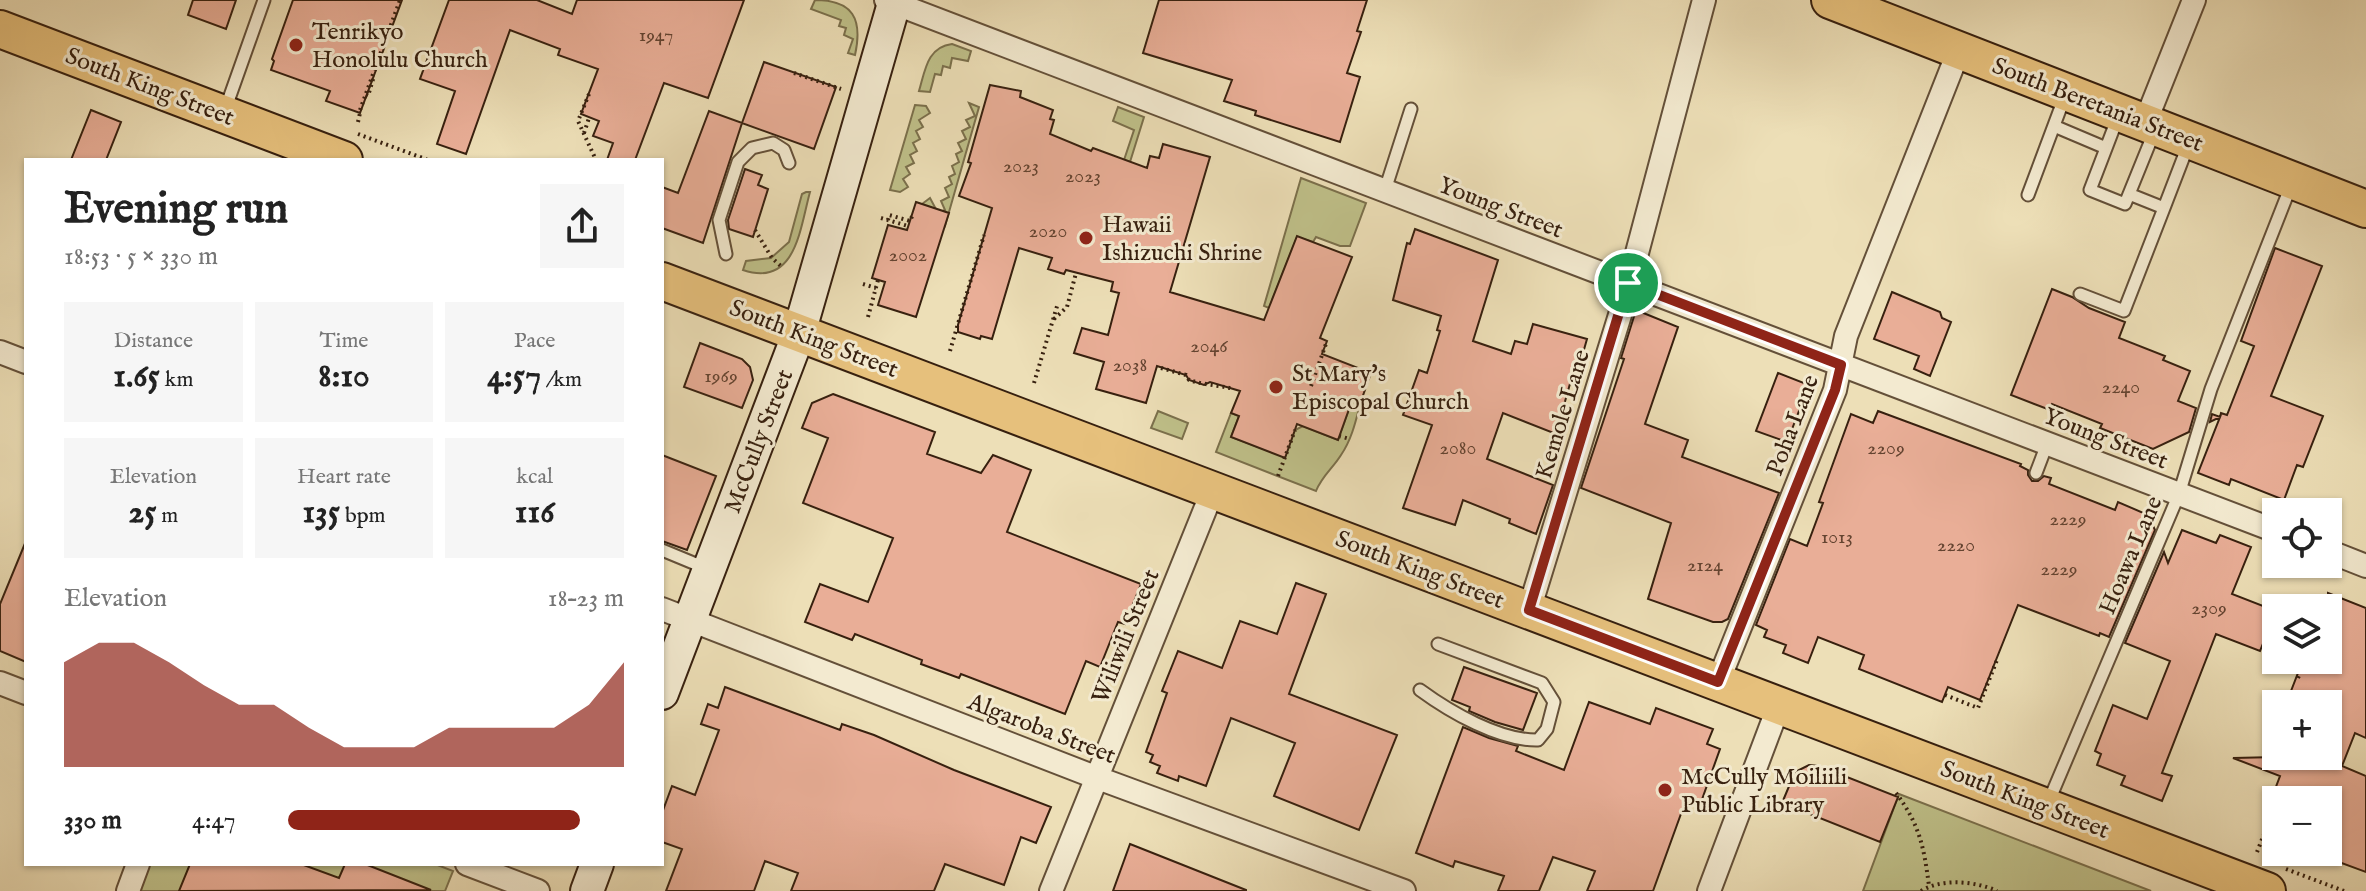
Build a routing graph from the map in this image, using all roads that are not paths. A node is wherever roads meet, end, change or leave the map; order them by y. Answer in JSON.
{"nodes":[{"id":1,"x":264,"y":0,"type":"edge"},
{"id":2,"x":1704,"y":0,"type":"edge"},
{"id":3,"x":1830,"y":0,"type":"edge"},
{"id":4,"x":2194,"y":0,"type":"edge"},
{"id":5,"x":892,"y":1,"type":"edge"},
{"id":6,"x":0,"y":29,"type":"edge"},
{"id":7,"x":1959,"y":50,"type":"junction"},
{"id":8,"x":2066,"y":92,"type":"junction"},
{"id":9,"x":1411,"y":109,"type":"dead end"},
{"id":10,"x":223,"y":114,"type":"junction"},
{"id":11,"x":2140,"y":121,"type":"junction"},
{"id":12,"x":2054,"y":126,"type":"junction"},
{"id":13,"x":2190,"y":140,"type":"junction"},
{"id":14,"x":2106,"y":148,"type":"junction"},
{"id":15,"x":339,"y":158,"type":"edge"},
{"id":16,"x":789,"y":163,"type":"dead end"},
{"id":17,"x":2293,"y":180,"type":"junction"},
{"id":18,"x":1385,"y":190,"type":"junction"},
{"id":19,"x":2129,"y":194,"type":"junction"},
{"id":20,"x":2028,"y":195,"type":"dead end"},
{"id":21,"x":2164,"y":208,"type":"junction"},
{"id":22,"x":2366,"y":209,"type":"edge"},
{"id":23,"x":726,"y":254,"type":"dead end"},
{"id":24,"x":664,"y":282,"type":"edge"},
{"id":25,"x":1628,"y":283,"type":"junction"},
{"id":26,"x":2080,"y":294,"type":"dead end"},
{"id":27,"x":799,"y":333,"type":"junction"},
{"id":28,"x":0,"y":352,"type":"edge"},
{"id":29,"x":24,"y":361,"type":"edge"},
{"id":30,"x":1841,"y":365,"type":"junction"},
{"id":31,"x":2047,"y":444,"type":"junction"},
{"id":32,"x":2036,"y":473,"type":"dead end"},
{"id":33,"x":1213,"y":490,"type":"junction"},
{"id":34,"x":2179,"y":494,"type":"junction"},
{"id":35,"x":2262,"y":526,"type":"edge"},
{"id":36,"x":664,"y":551,"type":"edge"},
{"id":37,"x":2342,"y":557,"type":"edge"},
{"id":38,"x":2366,"y":566,"type":"edge"},
{"id":39,"x":709,"y":569,"type":"junction"},
{"id":40,"x":1529,"y":610,"type":"junction"},
{"id":41,"x":676,"y":614,"type":"edge"},
{"id":42,"x":1438,"y":644,"type":"dead end"},
{"id":43,"x":664,"y":682,"type":"edge"},
{"id":44,"x":1718,"y":682,"type":"junction"},
{"id":45,"x":0,"y":683,"type":"edge"},
{"id":46,"x":1420,"y":690,"type":"dead end"},
{"id":47,"x":24,"y":692,"type":"edge"},
{"id":48,"x":1779,"y":705,"type":"junction"},
{"id":49,"x":1095,"y":777,"type":"junction"},
{"id":50,"x":2046,"y":807,"type":"junction"},
{"id":51,"x":137,"y":866,"type":"edge"},
{"id":52,"x":472,"y":866,"type":"edge"},
{"id":53,"x":596,"y":866,"type":"edge"},
{"id":54,"x":128,"y":891,"type":"edge"},
{"id":55,"x":538,"y":891,"type":"edge"},
{"id":56,"x":587,"y":891,"type":"edge"},
{"id":57,"x":1051,"y":891,"type":"edge"},
{"id":58,"x":1404,"y":891,"type":"edge"},
{"id":59,"x":1709,"y":891,"type":"edge"},
{"id":60,"x":2267,"y":891,"type":"edge"}],
"edges":[{"from":1,"to":10,"type":"lane"},
{"from":2,"to":25,"type":"street","name":"Kemole Lane"},
{"from":3,"to":7,"type":"main road","name":"South Beretania Street"},
{"from":4,"to":11,"type":"street"},
{"from":5,"to":18,"type":"street","name":"Young Street"},
{"from":5,"to":27,"type":"main road","name":"McCully Street"},
{"from":6,"to":10,"type":"main road","name":"South King Street"},
{"from":7,"to":8,"type":"main road","name":"South Beretania Street"},
{"from":7,"to":30,"type":"street","name":"Poha Lane"},
{"from":8,"to":11,"type":"main road","name":"South Beretania Street"},
{"from":8,"to":12,"type":"lane"},
{"from":9,"to":18,"type":"lane"},
{"from":10,"to":15,"type":"main road","name":"South King Street"},
{"from":11,"to":13,"type":"main road","name":"South Beretania Street"},
{"from":11,"to":14,"type":"lane"},
{"from":11,"to":19,"type":"lane"},
{"from":12,"to":14,"type":"lane"},
{"from":12,"to":20,"type":"lane"},
{"from":13,"to":17,"type":"main road","name":"South Beretania Street"},
{"from":13,"to":21,"type":"lane"},
{"from":14,"to":19,"type":"lane"},
{"from":16,"to":23,"type":"lane"},
{"from":17,"to":22,"type":"main road","name":"South Beretania Street"},
{"from":17,"to":34,"type":"lane","name":"Hoawa Lane"},
{"from":18,"to":25,"type":"street","name":"Young Street"},
{"from":19,"to":21,"type":"lane"},
{"from":21,"to":26,"type":"lane"},
{"from":24,"to":27,"type":"main road","name":"South King Street"},
{"from":25,"to":30,"type":"street","name":"Young Street"},
{"from":25,"to":40,"type":"street","name":"Kemole Lane"},
{"from":27,"to":33,"type":"main road","name":"South King Street"},
{"from":27,"to":39,"type":"main road","name":"McCully Street"},
{"from":28,"to":29,"type":"street"},
{"from":30,"to":31,"type":"street","name":"Young Street"},
{"from":30,"to":44,"type":"street","name":"Poha Lane"},
{"from":31,"to":32,"type":"lane"},
{"from":31,"to":34,"type":"street","name":"Young Street"},
{"from":33,"to":40,"type":"main road","name":"South King Street"},
{"from":33,"to":49,"type":"street","name":"Wiliwili Street"},
{"from":34,"to":35,"type":"street","name":"Young Street"},
{"from":34,"to":50,"type":"lane","name":"Hoawa Lane"},
{"from":36,"to":39,"type":"lane"},
{"from":37,"to":38,"type":"street"},
{"from":39,"to":41,"type":"main road","name":"McCully Street"},
{"from":40,"to":44,"type":"main road","name":"South King Street"},
{"from":41,"to":43,"type":"main road","name":"McCully Street"},
{"from":41,"to":49,"type":"street","name":"Algaroba Street"},
{"from":42,"to":46,"type":"lane"},
{"from":44,"to":48,"type":"main road","name":"South King Street"},
{"from":45,"to":47,"type":"street"},
{"from":48,"to":50,"type":"main road","name":"South King Street"},
{"from":48,"to":59,"type":"street"},
{"from":49,"to":57,"type":"street","name":"Wiliwili Street"},
{"from":49,"to":58,"type":"street","name":"Algaroba Street"},
{"from":50,"to":60,"type":"main road","name":"South King Street"},
{"from":51,"to":54,"type":"street"},
{"from":52,"to":55,"type":"street"},
{"from":53,"to":56,"type":"main road"}]}
